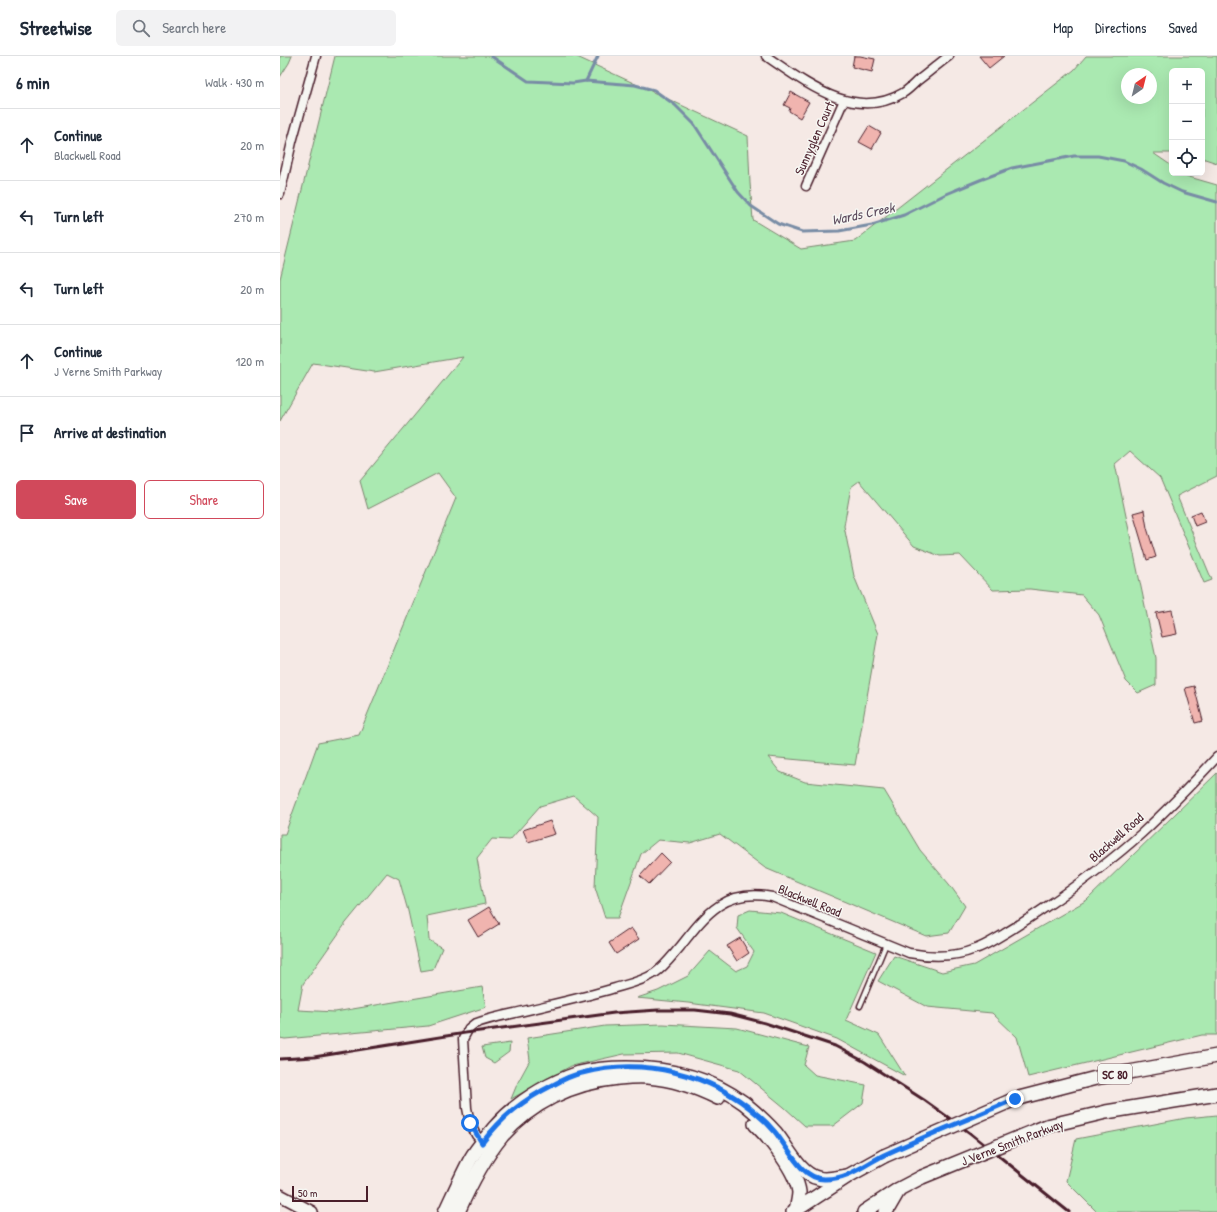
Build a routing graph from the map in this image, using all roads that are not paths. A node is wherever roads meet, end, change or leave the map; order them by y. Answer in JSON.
{"nodes":[{"id":1,"x":316,"y":56,"type":"edge"},
{"id":2,"x":766,"y":56,"type":"edge"},
{"id":3,"x":949,"y":56,"type":"edge"},
{"id":4,"x":844,"y":100,"type":"junction"},
{"id":5,"x":806,"y":186,"type":"dead end"},
{"id":6,"x":280,"y":194,"type":"edge"},
{"id":7,"x":1217,"y":757,"type":"edge"},
{"id":8,"x":886,"y":944,"type":"junction"},
{"id":9,"x":860,"y":1006,"type":"dead end"},
{"id":10,"x":1217,"y":1056,"type":"edge"},
{"id":11,"x":1217,"y":1094,"type":"edge"},
{"id":12,"x":487,"y":1147,"type":"junction"},
{"id":13,"x":848,"y":1176,"type":"junction"},
{"id":14,"x":899,"y":1189,"type":"junction"},
{"id":15,"x":280,"y":1195,"type":"edge"},
{"id":16,"x":794,"y":1211,"type":"edge"},
{"id":17,"x":312,"y":1212,"type":"edge"},
{"id":18,"x":445,"y":1212,"type":"edge"},
{"id":19,"x":458,"y":1212,"type":"edge"},
{"id":20,"x":864,"y":1212,"type":"edge"},
{"id":21,"x":886,"y":1212,"type":"edge"}],
"edges":[{"from":1,"to":6,"type":"street"},
{"from":2,"to":4,"type":"street"},
{"from":3,"to":4,"type":"street"},
{"from":4,"to":5,"type":"street","name":"Sunnyglen Court"},
{"from":7,"to":8,"type":"street","name":"Blackwell Road"},
{"from":8,"to":9,"type":"lane"},
{"from":8,"to":12,"type":"street","name":"Blackwell Road"},
{"from":10,"to":13,"type":"main road","number":"SC 80","bridge":true},
{"from":11,"to":14,"type":"main road","name":"J Verne Smith Parkway","bridge":true},
{"from":12,"to":13,"type":"main road"},
{"from":12,"to":16,"type":"main road"},
{"from":12,"to":18,"type":"main road"},
{"from":12,"to":19,"type":"main road"},
{"from":13,"to":16,"type":"main road","number":"SC 80"},
{"from":14,"to":20,"type":"main road","name":"J Verne Smith Parkway"},
{"from":14,"to":21,"type":"main road"},
{"from":15,"to":17,"type":"main road"}]}
